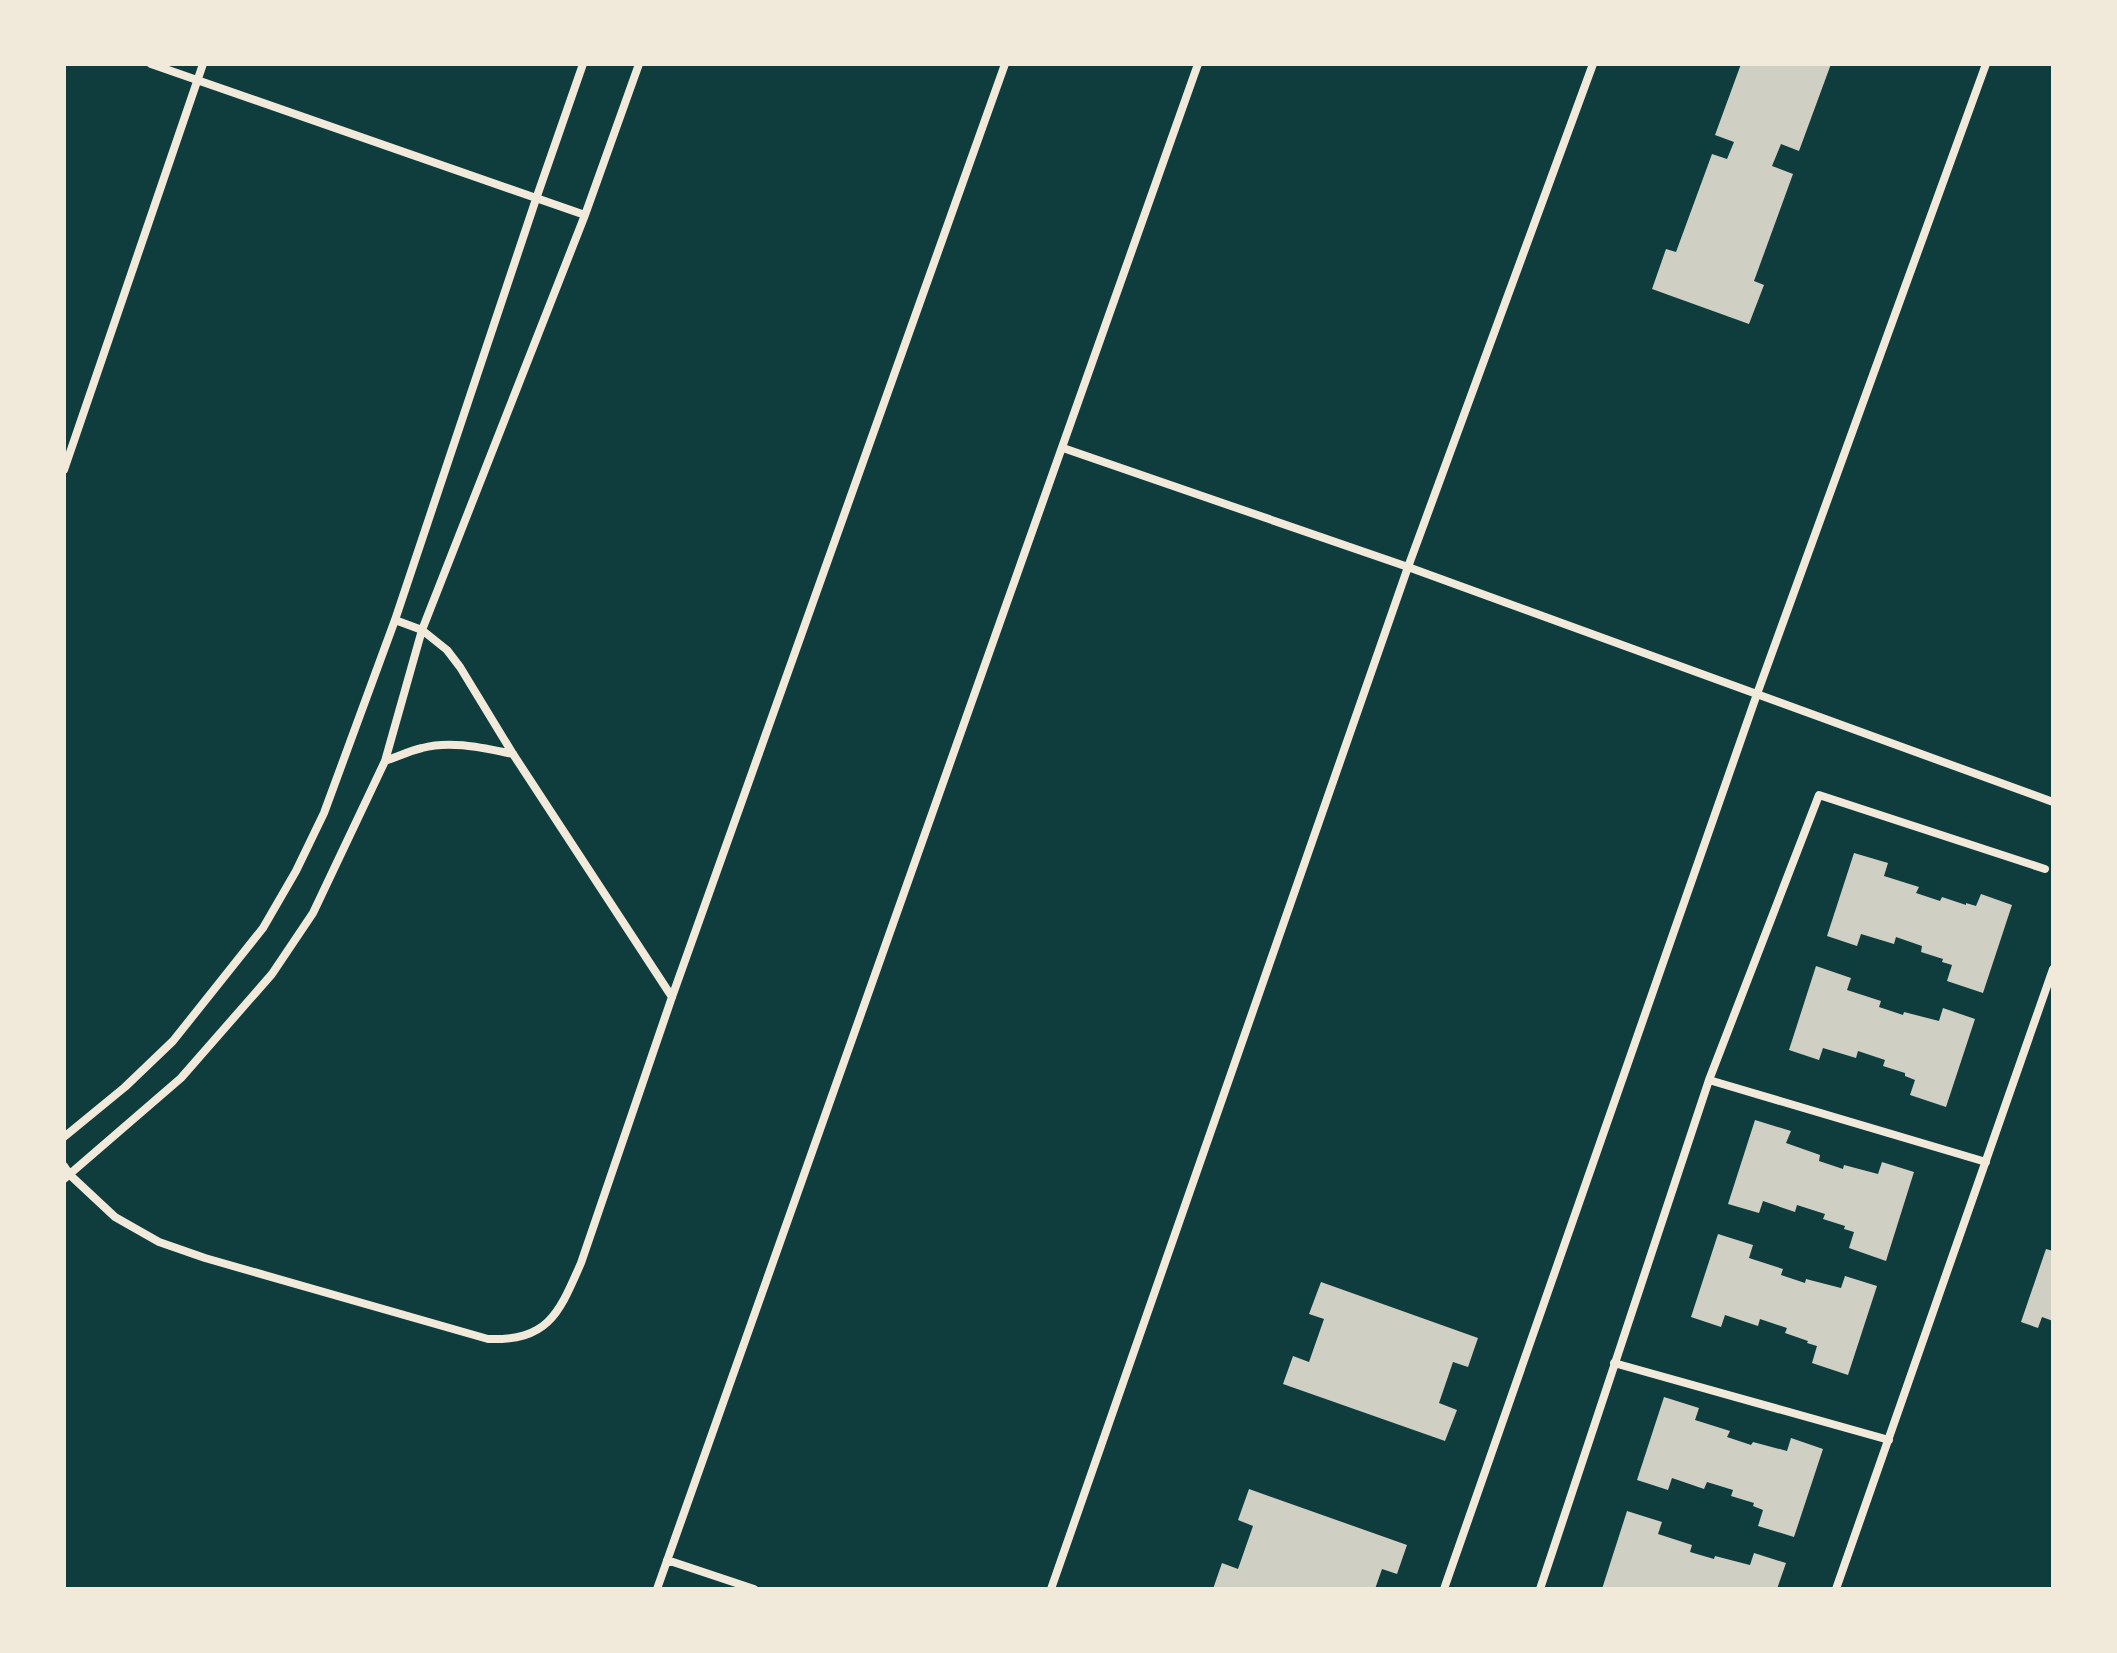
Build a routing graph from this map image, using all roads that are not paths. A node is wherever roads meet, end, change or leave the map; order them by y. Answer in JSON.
{"nodes":[{"id":1,"x":151,"y":64,"type":"edge"},
{"id":2,"x":203,"y":64,"type":"edge"},
{"id":3,"x":583,"y":64,"type":"edge"},
{"id":4,"x":639,"y":64,"type":"edge"},
{"id":5,"x":1005,"y":64,"type":"edge"},
{"id":6,"x":1198,"y":64,"type":"edge"},
{"id":7,"x":1593,"y":64,"type":"edge"},
{"id":8,"x":1986,"y":64,"type":"edge"},
{"id":9,"x":197,"y":81,"type":"junction"},
{"id":10,"x":536,"y":199,"type":"junction"},
{"id":11,"x":585,"y":215,"type":"junction"},
{"id":12,"x":1063,"y":448,"type":"junction"},
{"id":13,"x":64,"y":470,"type":"edge"},
{"id":14,"x":1408,"y":567,"type":"junction"},
{"id":15,"x":395,"y":620,"type":"junction"},
{"id":16,"x":422,"y":630,"type":"junction"},
{"id":17,"x":1757,"y":694,"type":"junction"},
{"id":18,"x":513,"y":754,"type":"junction"},
{"id":19,"x":385,"y":761,"type":"junction"},
{"id":20,"x":2053,"y":802,"type":"edge"},
{"id":21,"x":2045,"y":869,"type":"dead end"},
{"id":22,"x":2053,"y":969,"type":"edge"},
{"id":23,"x":672,"y":997,"type":"junction"},
{"id":24,"x":1709,"y":1080,"type":"junction"},
{"id":25,"x":64,"y":1137,"type":"edge"},
{"id":26,"x":1986,"y":1162,"type":"junction"},
{"id":27,"x":64,"y":1166,"type":"edge"},
{"id":28,"x":67,"y":1177,"type":"edge"},
{"id":29,"x":1614,"y":1363,"type":"junction"},
{"id":30,"x":1889,"y":1440,"type":"junction"},
{"id":31,"x":667,"y":1560,"type":"junction"},
{"id":32,"x":657,"y":1589,"type":"edge"},
{"id":33,"x":754,"y":1589,"type":"edge"},
{"id":34,"x":1051,"y":1589,"type":"edge"},
{"id":35,"x":1444,"y":1589,"type":"edge"},
{"id":36,"x":1540,"y":1589,"type":"edge"},
{"id":37,"x":1836,"y":1589,"type":"edge"}],
"edges":[{"from":1,"to":9,"type":"street"},
{"from":2,"to":9,"type":"street"},
{"from":3,"to":10,"type":"street"},
{"from":4,"to":11,"type":"street"},
{"from":5,"to":23,"type":"street"},
{"from":6,"to":12,"type":"street"},
{"from":7,"to":14,"type":"street"},
{"from":8,"to":17,"type":"street"},
{"from":9,"to":10,"type":"street"},
{"from":9,"to":13,"type":"street"},
{"from":10,"to":11,"type":"street"},
{"from":10,"to":15,"type":"street"},
{"from":11,"to":16,"type":"street"},
{"from":12,"to":14,"type":"street"},
{"from":12,"to":31,"type":"street"},
{"from":14,"to":17,"type":"street"},
{"from":14,"to":34,"type":"street"},
{"from":15,"to":16,"type":"street"},
{"from":15,"to":25,"type":"street"},
{"from":16,"to":18,"type":"street"},
{"from":16,"to":19,"type":"street"},
{"from":17,"to":20,"type":"street"},
{"from":17,"to":35,"type":"street"},
{"from":18,"to":19,"type":"street"},
{"from":18,"to":23,"type":"street"},
{"from":19,"to":28,"type":"street"},
{"from":21,"to":24,"type":"street"},
{"from":22,"to":26,"type":"street"},
{"from":23,"to":28,"type":"street"},
{"from":24,"to":26,"type":"street"},
{"from":24,"to":29,"type":"street"},
{"from":26,"to":30,"type":"street"},
{"from":27,"to":28,"type":"street"},
{"from":29,"to":30,"type":"street"},
{"from":29,"to":36,"type":"street"},
{"from":30,"to":37,"type":"street"},
{"from":31,"to":32,"type":"street"},
{"from":31,"to":33,"type":"street"}]}
